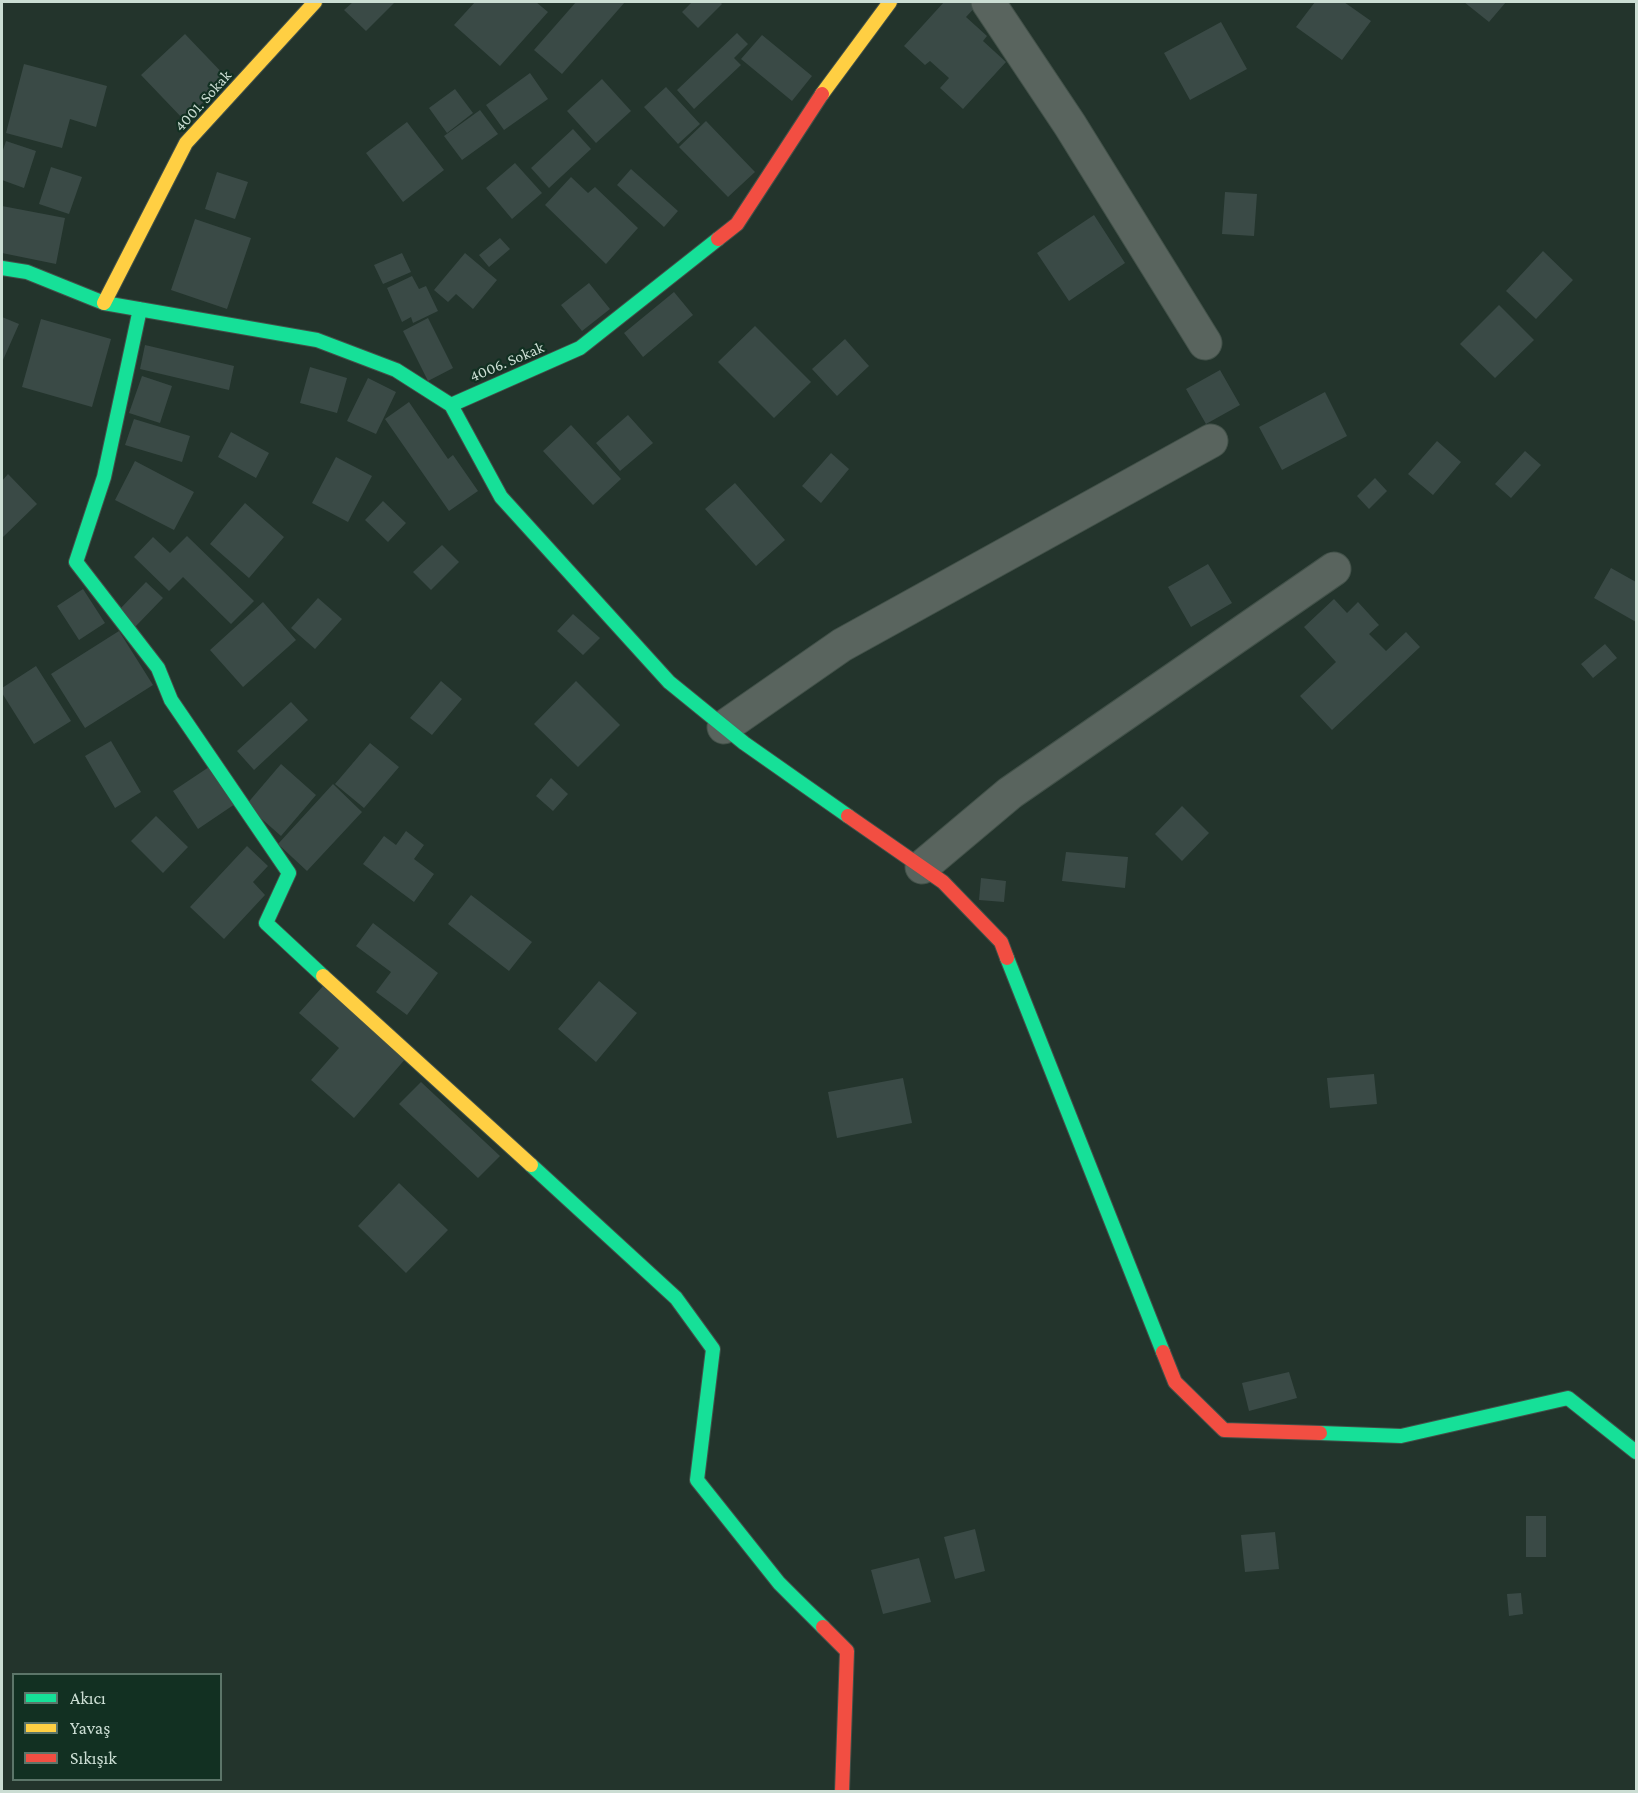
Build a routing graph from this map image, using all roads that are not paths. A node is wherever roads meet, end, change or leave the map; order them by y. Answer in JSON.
{"nodes":[{"id":1,"x":315,"y":2,"type":"edge"},
{"id":2,"x":891,"y":2,"type":"edge"},
{"id":3,"x":988,"y":2,"type":"edge"},
{"id":4,"x":2,"y":268,"type":"edge"},
{"id":5,"x":104,"y":303,"type":"junction"},
{"id":6,"x":140,"y":309,"type":"junction"},
{"id":7,"x":1205,"y":343,"type":"dead end"},
{"id":8,"x":451,"y":405,"type":"junction"},
{"id":9,"x":1211,"y":441,"type":"dead end"},
{"id":10,"x":1334,"y":569,"type":"dead end"},
{"id":11,"x":724,"y":727,"type":"junction"},
{"id":12,"x":922,"y":867,"type":"junction"},
{"id":13,"x":1636,"y":1452,"type":"edge"},
{"id":14,"x":842,"y":1791,"type":"edge"}],
"edges":[{"from":1,"to":5,"type":"street","name":"4001. Sokak"},
{"from":2,"to":8,"type":"street","name":"4006. Sokak"},
{"from":3,"to":7,"type":"street"},
{"from":4,"to":5,"type":"street"},
{"from":5,"to":6,"type":"street"},
{"from":6,"to":8,"type":"street"},
{"from":6,"to":14,"type":"street"},
{"from":8,"to":11,"type":"street"},
{"from":9,"to":11,"type":"street"},
{"from":10,"to":12,"type":"street"},
{"from":11,"to":12,"type":"street"},
{"from":12,"to":13,"type":"street"}]}
